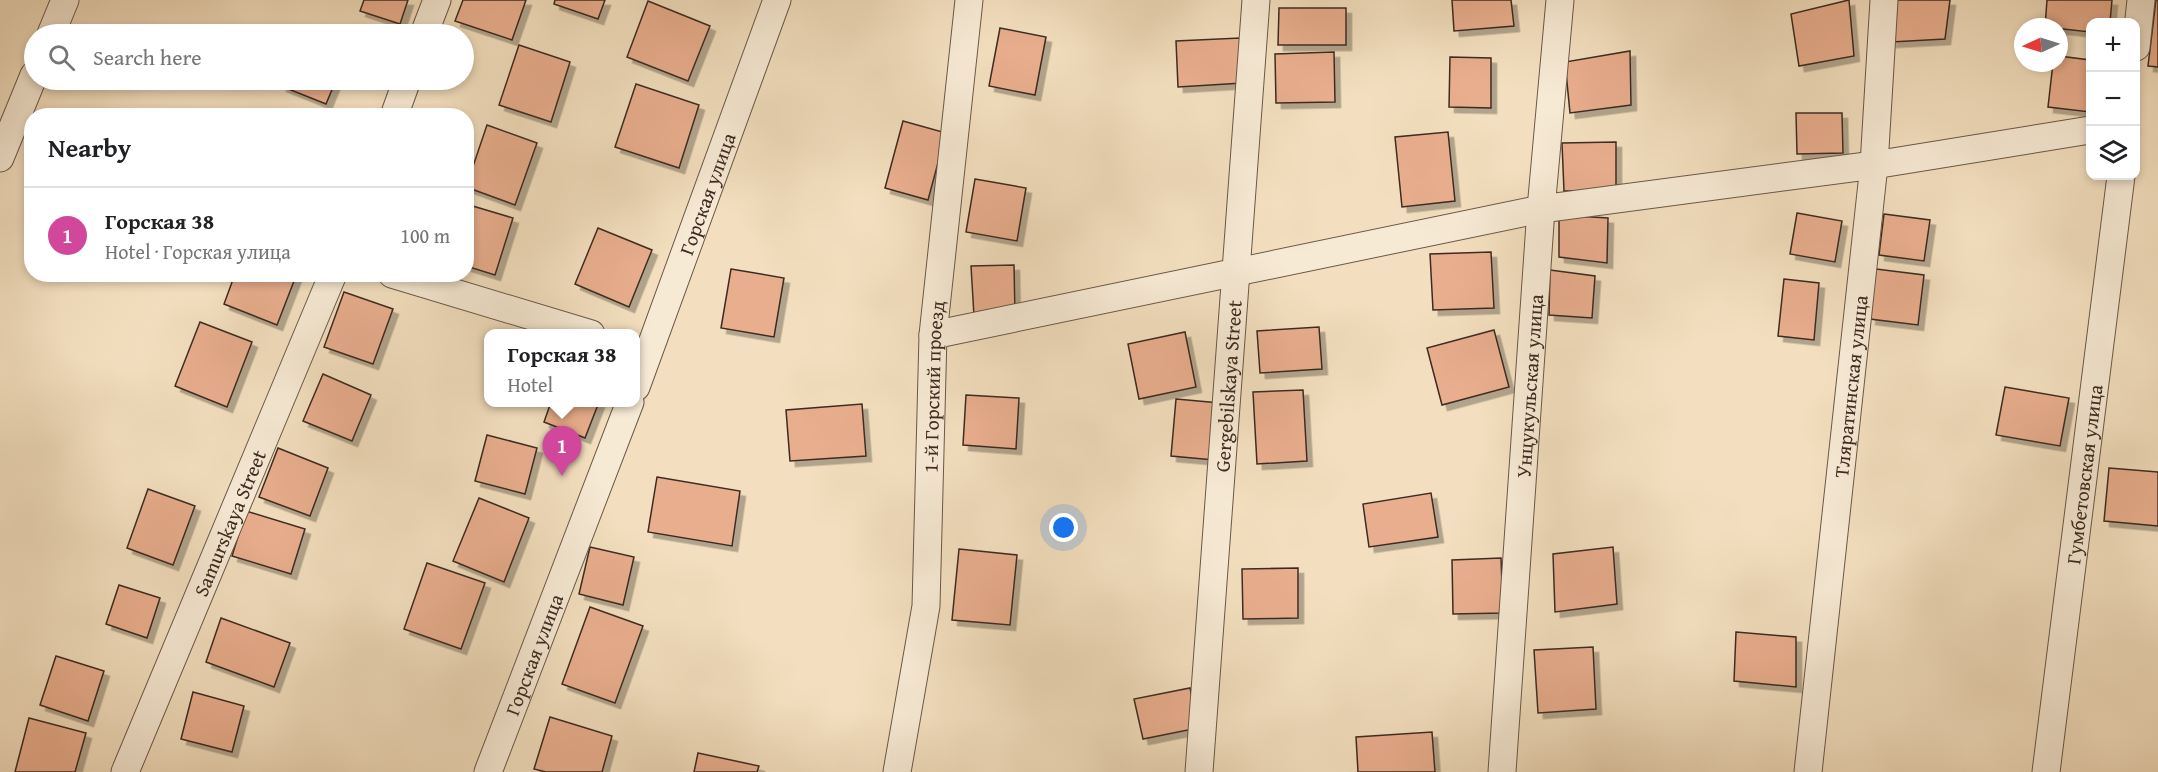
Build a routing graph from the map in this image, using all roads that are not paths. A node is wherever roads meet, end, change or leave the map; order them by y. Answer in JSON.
{"nodes":[{"id":1,"x":65,"y":0,"type":"edge"},
{"id":2,"x":437,"y":0,"type":"edge"},
{"id":3,"x":777,"y":0,"type":"edge"},
{"id":4,"x":969,"y":0,"type":"edge"},
{"id":5,"x":1256,"y":0,"type":"edge"},
{"id":6,"x":1560,"y":0,"type":"edge"},
{"id":7,"x":1884,"y":0,"type":"edge"},
{"id":8,"x":2141,"y":0,"type":"edge"},
{"id":9,"x":2139,"y":18,"type":"edge"},
{"id":10,"x":55,"y":24,"type":"edge"},
{"id":11,"x":428,"y":24,"type":"edge"},
{"id":12,"x":28,"y":90,"type":"edge"},
{"id":13,"x":403,"y":90,"type":"edge"},
{"id":14,"x":397,"y":108,"type":"edge"},
{"id":15,"x":2086,"y":131,"type":"edge"},
{"id":16,"x":0,"y":158,"type":"edge"},
{"id":17,"x":1874,"y":165,"type":"junction"},
{"id":18,"x":2120,"y":180,"type":"edge"},
{"id":19,"x":1541,"y":209,"type":"junction"},
{"id":20,"x":1237,"y":272,"type":"junction"},
{"id":21,"x":330,"y":282,"type":"edge"},
{"id":22,"x":419,"y":282,"type":"edge"},
{"id":23,"x":578,"y":329,"type":"edge"},
{"id":24,"x":933,"y":335,"type":"junction"},
{"id":25,"x":642,"y":349,"type":"edge"},
{"id":26,"x":628,"y":407,"type":"edge"},
{"id":27,"x":498,"y":766,"type":"edge"},
{"id":28,"x":125,"y":772,"type":"edge"},
{"id":29,"x":897,"y":772,"type":"edge"},
{"id":30,"x":1199,"y":772,"type":"edge"},
{"id":31,"x":1502,"y":772,"type":"edge"},
{"id":32,"x":1808,"y":772,"type":"edge"},
{"id":33,"x":2046,"y":772,"type":"edge"}],
"edges":[{"from":1,"to":10,"type":"street"},
{"from":2,"to":11,"type":"street"},
{"from":3,"to":25,"type":"street","name":"Горская улица"},
{"from":4,"to":24,"type":"street","name":"1-й Горский проезд"},
{"from":5,"to":20,"type":"street","name":"Gergebilskaya Street"},
{"from":6,"to":19,"type":"street","name":"Унцукульская улица"},
{"from":7,"to":17,"type":"street","name":"Тляратинская улица"},
{"from":8,"to":9,"type":"street"},
{"from":12,"to":16,"type":"street"},
{"from":13,"to":14,"type":"street"},
{"from":15,"to":17,"type":"street"},
{"from":17,"to":19,"type":"street"},
{"from":17,"to":32,"type":"street","name":"Тляратинская улица"},
{"from":18,"to":33,"type":"street","name":"Гумбетовская улица"},
{"from":19,"to":20,"type":"street"},
{"from":19,"to":31,"type":"street","name":"Унцукульская улица"},
{"from":20,"to":24,"type":"street"},
{"from":20,"to":30,"type":"street","name":"Gergebilskaya Street"},
{"from":21,"to":28,"type":"street","name":"Samurskaya Street"},
{"from":22,"to":23,"type":"street"},
{"from":24,"to":29,"type":"street","name":"1-й Горский проезд"},
{"from":26,"to":27,"type":"street","name":"Горская улица"}]}
